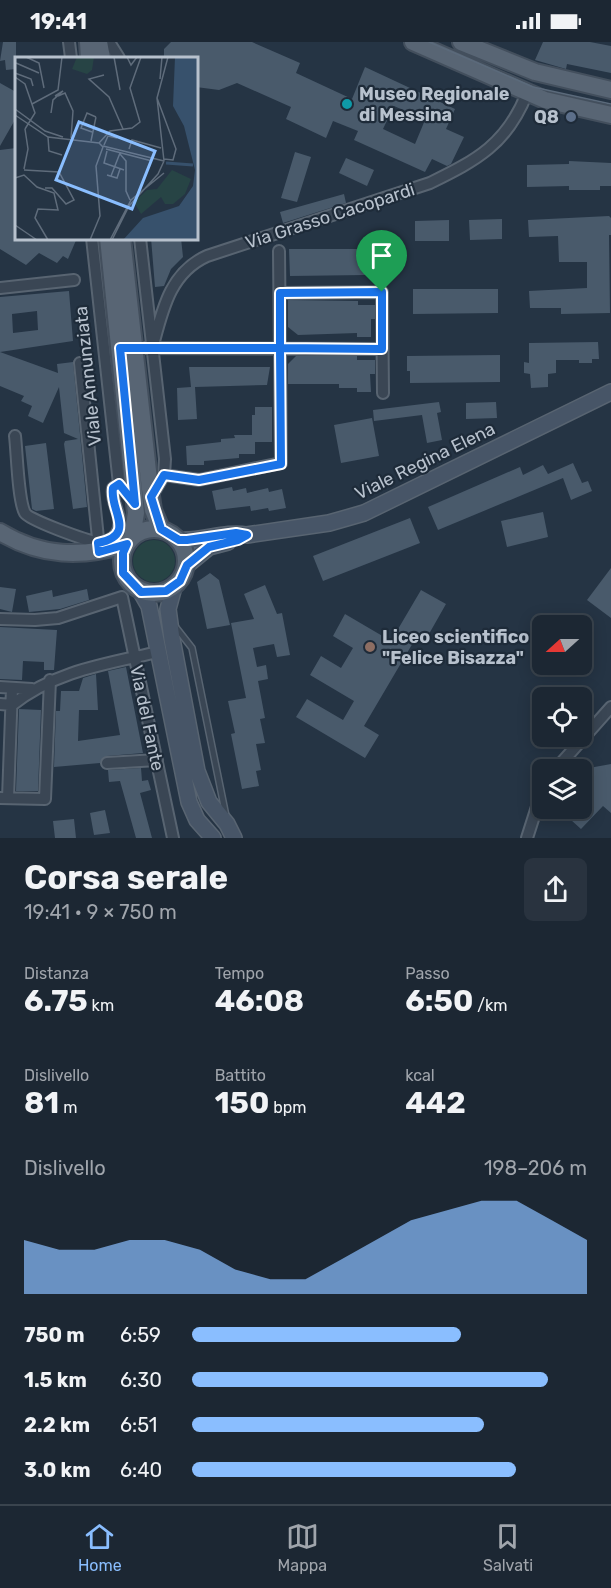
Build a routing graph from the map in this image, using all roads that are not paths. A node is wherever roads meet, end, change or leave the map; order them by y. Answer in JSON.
{"nodes":[{"id":1,"x":69,"y":42,"type":"edge"},
{"id":2,"x":87,"y":42,"type":"edge"},
{"id":3,"x":99,"y":42,"type":"edge"},
{"id":4,"x":104,"y":42,"type":"edge"},
{"id":5,"x":109,"y":42,"type":"edge"},
{"id":6,"x":413,"y":42,"type":"edge"},
{"id":7,"x":461,"y":42,"type":"edge"},
{"id":8,"x":71,"y":57,"type":"edge"},
{"id":9,"x":89,"y":57,"type":"edge"},
{"id":10,"x":102,"y":57,"type":"edge"},
{"id":11,"x":102,"y":57,"type":"edge"},
{"id":12,"x":118,"y":57,"type":"edge"},
{"id":13,"x":611,"y":90,"type":"edge"},
{"id":14,"x":527,"y":93,"type":"junction"},
{"id":15,"x":611,"y":115,"type":"edge"},
{"id":16,"x":93,"y":240,"type":"edge"},
{"id":17,"x":108,"y":240,"type":"edge"},
{"id":18,"x":122,"y":240,"type":"edge"},
{"id":19,"x":140,"y":240,"type":"edge"},
{"id":20,"x":279,"y":251,"type":"dead end"},
{"id":21,"x":103,"y":267,"type":"junction"},
{"id":22,"x":74,"y":280,"type":"dead end"},
{"id":23,"x":0,"y":288,"type":"edge"},
{"id":24,"x":280,"y":293,"type":"junction"},
{"id":25,"x":127,"y":348,"type":"junction"},
{"id":26,"x":280,"y":348,"type":"junction"},
{"id":27,"x":152,"y":349,"type":"junction"},
{"id":28,"x":382,"y":349,"type":"junction"},
{"id":29,"x":80,"y":363,"type":"dead end"},
{"id":30,"x":611,"y":392,"type":"edge"},
{"id":31,"x":383,"y":393,"type":"dead end"},
{"id":32,"x":15,"y":435,"type":"dead end"},
{"id":33,"x":164,"y":475,"type":"junction"},
{"id":34,"x":119,"y":484,"type":"junction"},
{"id":35,"x":151,"y":497,"type":"junction"},
{"id":36,"x":135,"y":504,"type":"junction"},
{"id":37,"x":161,"y":529,"type":"junction"},
{"id":38,"x":0,"y":532,"type":"edge"},
{"id":39,"x":247,"y":535,"type":"junction"},
{"id":40,"x":179,"y":540,"type":"junction"},
{"id":41,"x":130,"y":541,"type":"junction"},
{"id":42,"x":0,"y":542,"type":"edge"},
{"id":43,"x":99,"y":547,"type":"junction"},
{"id":44,"x":187,"y":565,"type":"junction"},
{"id":45,"x":123,"y":573,"type":"junction"},
{"id":46,"x":174,"y":587,"type":"junction"},
{"id":47,"x":141,"y":592,"type":"junction"},
{"id":48,"x":169,"y":618,"type":"junction"},
{"id":49,"x":0,"y":619,"type":"edge"},
{"id":50,"x":158,"y":652,"type":"junction"},
{"id":51,"x":135,"y":658,"type":"junction"},
{"id":52,"x":50,"y":680,"type":"junction"},
{"id":53,"x":0,"y":687,"type":"edge"},
{"id":54,"x":12,"y":688,"type":"junction"},
{"id":55,"x":32,"y":689,"type":"junction"},
{"id":56,"x":0,"y":704,"type":"edge"},
{"id":57,"x":12,"y":705,"type":"junction"},
{"id":58,"x":611,"y":706,"type":"edge"},
{"id":59,"x":565,"y":759,"type":"edge"},
{"id":60,"x":157,"y":760,"type":"junction"},
{"id":61,"x":107,"y":763,"type":"dead end"},
{"id":62,"x":4,"y":798,"type":"edge"},
{"id":63,"x":215,"y":812,"type":"junction"},
{"id":64,"x":533,"y":819,"type":"edge"},
{"id":65,"x":227,"y":824,"type":"junction"},
{"id":66,"x":208,"y":833,"type":"edge"},
{"id":67,"x":173,"y":838,"type":"edge"},
{"id":68,"x":234,"y":838,"type":"edge"},
{"id":69,"x":527,"y":838,"type":"edge"}],
"edges":[{"from":1,"to":8,"type":"street"},
{"from":2,"to":9,"type":"main road"},
{"from":3,"to":10,"type":"main road"},
{"from":4,"to":11,"type":"street"},
{"from":5,"to":12,"type":"street"},
{"from":6,"to":14,"type":"main road"},
{"from":7,"to":13,"type":"main road"},
{"from":14,"to":15,"type":"main road"},
{"from":14,"to":27,"type":"street","name":"Via Grasso Cacopardi"},
{"from":16,"to":21,"type":"street","name":"Viale Annunziata"},
{"from":17,"to":21,"type":"main road","name":"Viale Annunziata"},
{"from":18,"to":25,"type":"main road","name":"Viale Annunziata"},
{"from":19,"to":27,"type":"street"},
{"from":20,"to":24,"type":"street"},
{"from":21,"to":25,"type":"main road","name":"Viale Annunziata"},
{"from":21,"to":34,"type":"street","name":"Viale Annunziata"},
{"from":22,"to":23,"type":"street"},
{"from":24,"to":26,"type":"street"},
{"from":24,"to":28,"type":"street"},
{"from":25,"to":27,"type":"street"},
{"from":25,"to":35,"type":"main road","name":"Viale Annunziata"},
{"from":25,"to":36,"type":"main road","name":"Viale Annunziata"},
{"from":26,"to":27,"type":"street"},
{"from":26,"to":28,"type":"street"},
{"from":26,"to":33,"type":"street"},
{"from":27,"to":33,"type":"street"},
{"from":28,"to":31,"type":"street"},
{"from":29,"to":43,"type":"street"},
{"from":30,"to":39,"type":"main road","name":"Viale Regina Elena"},
{"from":32,"to":43,"type":"street"},
{"from":33,"to":35,"type":"street"},
{"from":34,"to":36,"type":"street"},
{"from":34,"to":43,"type":"street","name":"Viale Annunziata"},
{"from":35,"to":37,"type":"main road","name":"Viale Annunziata"},
{"from":36,"to":41,"type":"main road","name":"Viale Annunziata"},
{"from":37,"to":40,"type":"main road"},
{"from":37,"to":41,"type":"main road"},
{"from":38,"to":43,"type":"main road"},
{"from":39,"to":40,"type":"main road"},
{"from":39,"to":44,"type":"main road"},
{"from":40,"to":44,"type":"main road"},
{"from":41,"to":43,"type":"main road"},
{"from":41,"to":45,"type":"main road"},
{"from":42,"to":45,"type":"main road"},
{"from":44,"to":46,"type":"main road"},
{"from":45,"to":47,"type":"main road"},
{"from":46,"to":47,"type":"main road"},
{"from":46,"to":48,"type":"main road"},
{"from":47,"to":50,"type":"main road"},
{"from":48,"to":63,"type":"main road"},
{"from":48,"to":65,"type":"lane"},
{"from":49,"to":51,"type":"street","name":"Via del Fante"},
{"from":50,"to":51,"type":"street"},
{"from":50,"to":66,"type":"main road"},
{"from":51,"to":52,"type":"street"},
{"from":51,"to":60,"type":"street","name":"Via del Fante"},
{"from":52,"to":55,"type":"street"},
{"from":52,"to":62,"type":"street"},
{"from":53,"to":54,"type":"street"},
{"from":54,"to":55,"type":"street"},
{"from":54,"to":57,"type":"street"},
{"from":55,"to":57,"type":"street"},
{"from":56,"to":57,"type":"street"},
{"from":57,"to":62,"type":"street"},
{"from":58,"to":59,"type":"street"},
{"from":60,"to":61,"type":"street"},
{"from":60,"to":67,"type":"street","name":"Via del Fante"},
{"from":63,"to":65,"type":"main road"},
{"from":63,"to":66,"type":"main road"},
{"from":64,"to":69,"type":"street"},
{"from":65,"to":68,"type":"main road"}]}
